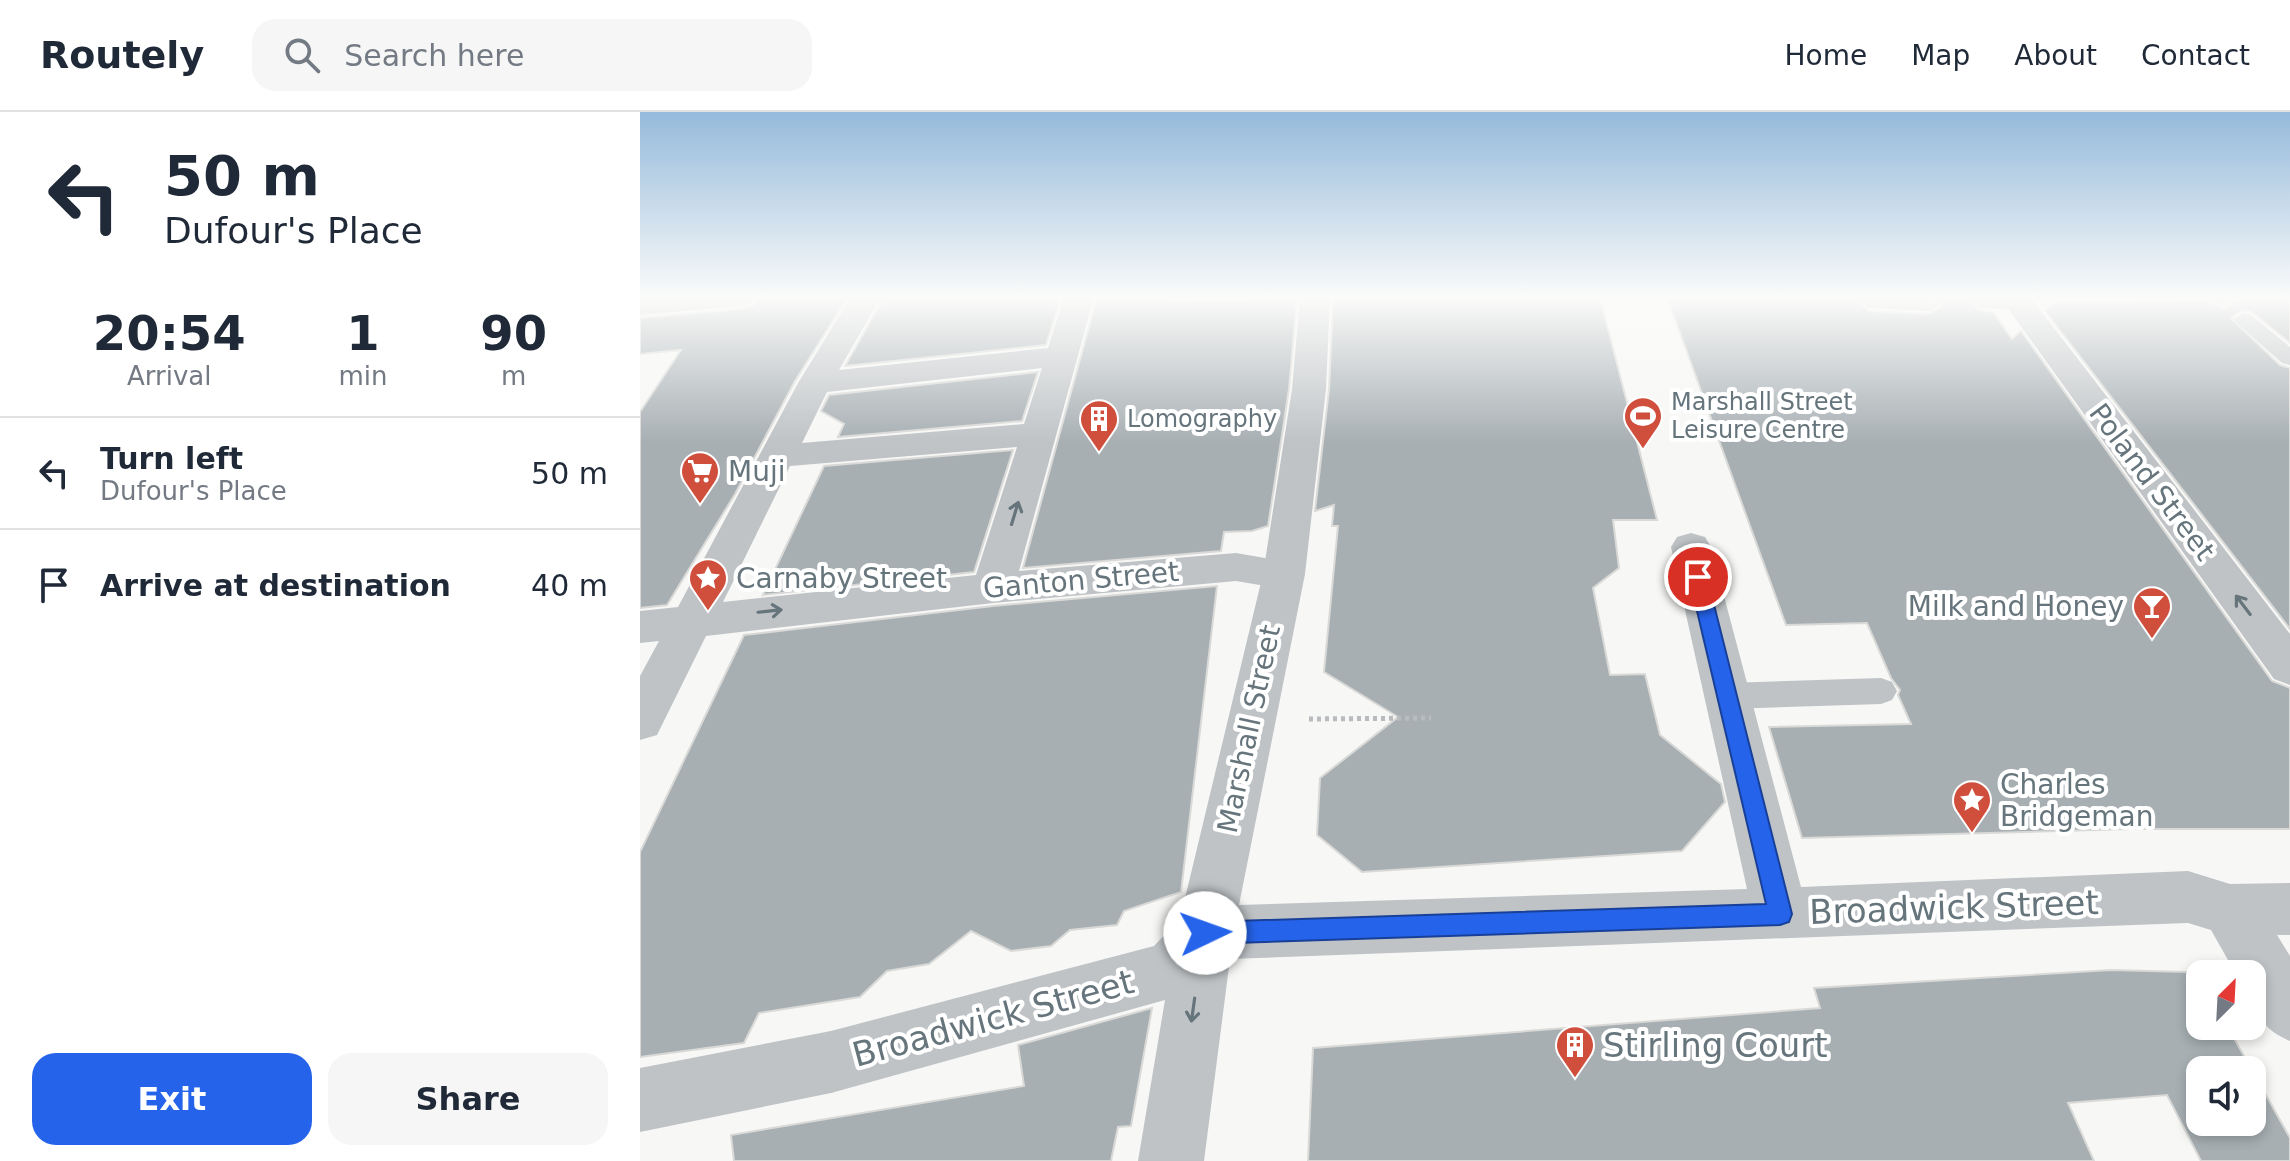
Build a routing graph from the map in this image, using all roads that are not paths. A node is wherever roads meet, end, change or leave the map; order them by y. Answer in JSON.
{"nodes":[{"id":1,"x":837,"y":346,"type":"edge"},
{"id":2,"x":1065,"y":346,"type":"edge"},
{"id":3,"x":1312,"y":346,"type":"edge"},
{"id":4,"x":2041,"y":346,"type":"edge"},
{"id":5,"x":1062,"y":356,"type":"junction"},
{"id":6,"x":815,"y":383,"type":"junction"},
{"id":7,"x":1040,"y":434,"type":"junction"},
{"id":8,"x":779,"y":456,"type":"junction"},
{"id":9,"x":1691,"y":547,"type":"dead end"},
{"id":10,"x":1284,"y":574,"type":"junction"},
{"id":11,"x":993,"y":588,"type":"junction"},
{"id":12,"x":692,"y":619,"type":"junction"},
{"id":13,"x":640,"y":627,"type":"edge"},
{"id":14,"x":2290,"y":667,"type":"edge"},
{"id":15,"x":1881,"y":691,"type":"dead end"},
{"id":16,"x":1728,"y":696,"type":"junction"},
{"id":17,"x":640,"y":721,"type":"edge"},
{"id":18,"x":2290,"y":909,"type":"edge"},
{"id":19,"x":2230,"y":910,"type":"junction"},
{"id":20,"x":1780,"y":914,"type":"junction"},
{"id":21,"x":1205,"y":933,"type":"junction"},
{"id":22,"x":2290,"y":1011,"type":"edge"},
{"id":23,"x":640,"y":1100,"type":"edge"},
{"id":24,"x":1171,"y":1161,"type":"edge"}],
"edges":[{"from":1,"to":6,"type":"street"},
{"from":2,"to":5,"type":"street"},
{"from":3,"to":10,"type":"street","name":"Marshall Street"},
{"from":14,"to":4,"type":"street","name":"Poland Street","one_way":true},
{"from":5,"to":6,"type":"street"},
{"from":5,"to":7,"type":"street"},
{"from":6,"to":8,"type":"street"},
{"from":7,"to":8,"type":"street"},
{"from":11,"to":7,"type":"street","one_way":true},
{"from":8,"to":12,"type":"street"},
{"from":9,"to":16,"type":"street"},
{"from":10,"to":11,"type":"street","name":"Ganton Street"},
{"from":10,"to":21,"type":"street","name":"Marshall Street"},
{"from":12,"to":11,"type":"street","name":"Ganton Street","one_way":true},
{"from":12,"to":13,"type":"street","name":"Ganton Street"},
{"from":12,"to":17,"type":"street"},
{"from":15,"to":16,"type":"lane"},
{"from":16,"to":20,"type":"street"},
{"from":18,"to":19,"type":"street","name":"Broadwick Street"},
{"from":19,"to":20,"type":"street","name":"Broadwick Street"},
{"from":19,"to":22,"type":"street"},
{"from":20,"to":21,"type":"street","name":"Broadwick Street"},
{"from":21,"to":23,"type":"street","name":"Broadwick Street"},
{"from":21,"to":24,"type":"street","name":"Marshall Street","one_way":true}]}
